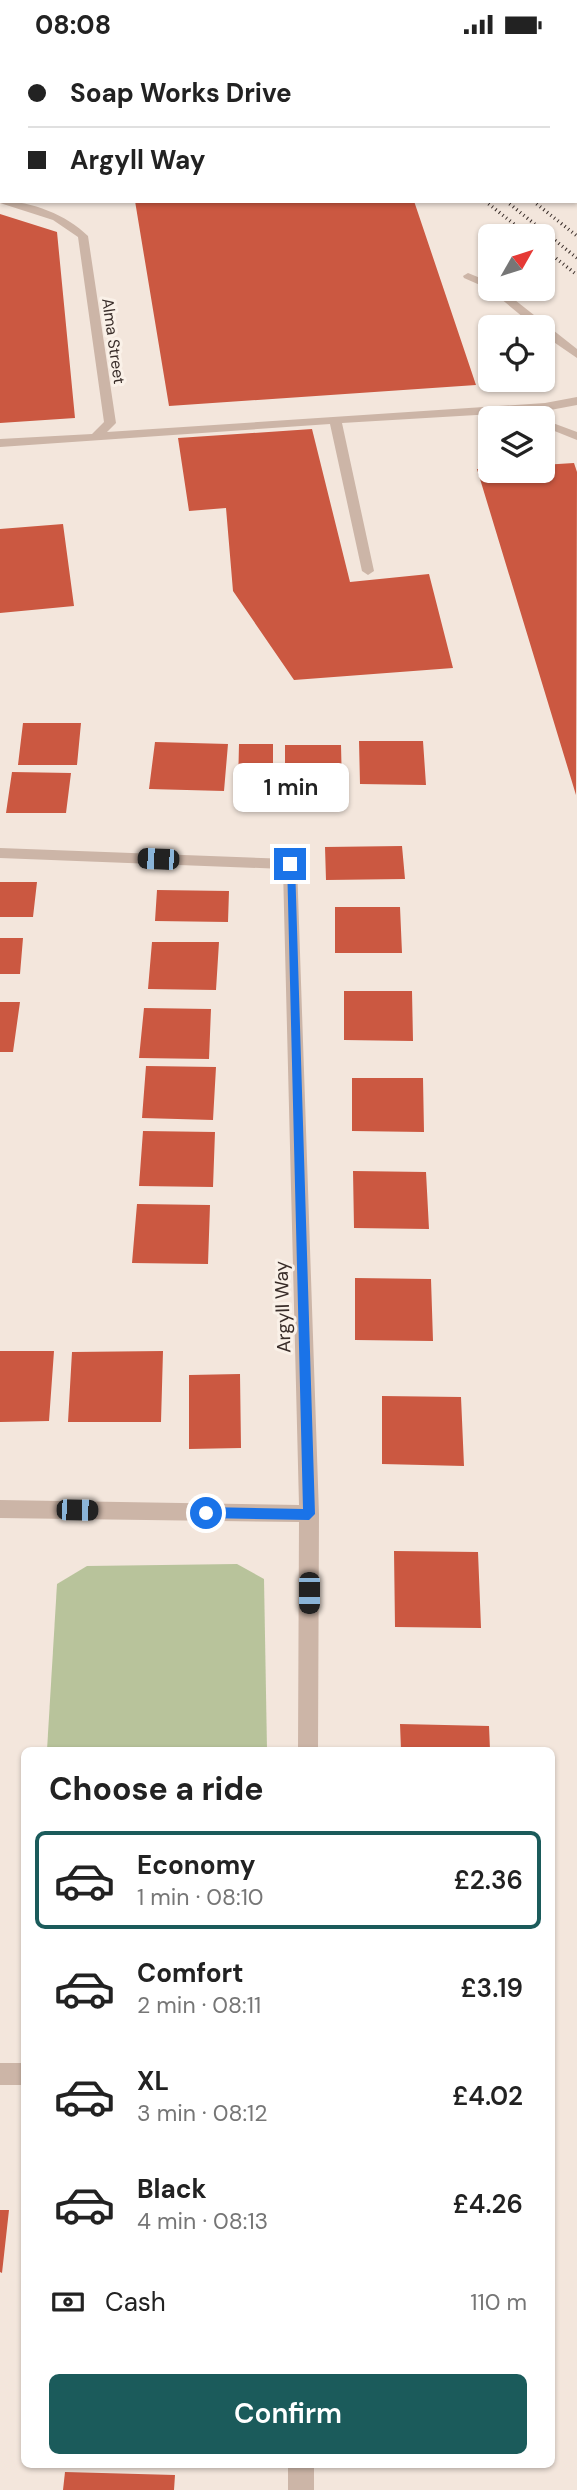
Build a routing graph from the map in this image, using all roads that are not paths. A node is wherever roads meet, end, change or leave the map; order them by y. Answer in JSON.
{"nodes":[{"id":1,"x":8,"y":203,"type":"edge"},
{"id":2,"x":468,"y":276,"type":"dead end"},
{"id":3,"x":478,"y":281,"type":"edge"},
{"id":4,"x":509,"y":301,"type":"edge"},
{"id":5,"x":526,"y":315,"type":"edge"},
{"id":6,"x":555,"y":338,"type":"edge"},
{"id":7,"x":577,"y":355,"type":"edge"},
{"id":8,"x":577,"y":401,"type":"edge"},
{"id":9,"x":550,"y":406,"type":"edge"},
{"id":10,"x":478,"y":411,"type":"edge"},
{"id":11,"x":335,"y":420,"type":"junction"},
{"id":12,"x":555,"y":427,"type":"edge"},
{"id":13,"x":577,"y":436,"type":"edge"},
{"id":14,"x":95,"y":437,"type":"junction"},
{"id":15,"x":0,"y":443,"type":"edge"},
{"id":16,"x":369,"y":571,"type":"dead end"},
{"id":17,"x":0,"y":853,"type":"edge"},
{"id":18,"x":0,"y":1509,"type":"edge"},
{"id":19,"x":309,"y":1514,"type":"junction"},
{"id":20,"x":309,"y":1747,"type":"edge"},
{"id":21,"x":0,"y":2074,"type":"edge"},
{"id":22,"x":21,"y":2074,"type":"edge"},
{"id":23,"x":301,"y":2468,"type":"edge"},
{"id":24,"x":301,"y":2490,"type":"edge"}],
"edges":[{"from":1,"to":14,"type":"street","name":"Alma Street"},
{"from":2,"to":3,"type":"street"},
{"from":4,"to":5,"type":"street"},
{"from":6,"to":7,"type":"street"},
{"from":8,"to":9,"type":"street"},
{"from":10,"to":11,"type":"street"},
{"from":11,"to":14,"type":"street"},
{"from":11,"to":16,"type":"street"},
{"from":12,"to":13,"type":"street"},
{"from":14,"to":15,"type":"street"},
{"from":17,"to":19,"type":"street","name":"Argyll Way"},
{"from":18,"to":19,"type":"street"},
{"from":19,"to":20,"type":"street","name":"Argyll Way"},
{"from":21,"to":22,"type":"street"},
{"from":23,"to":24,"type":"street"}]}
